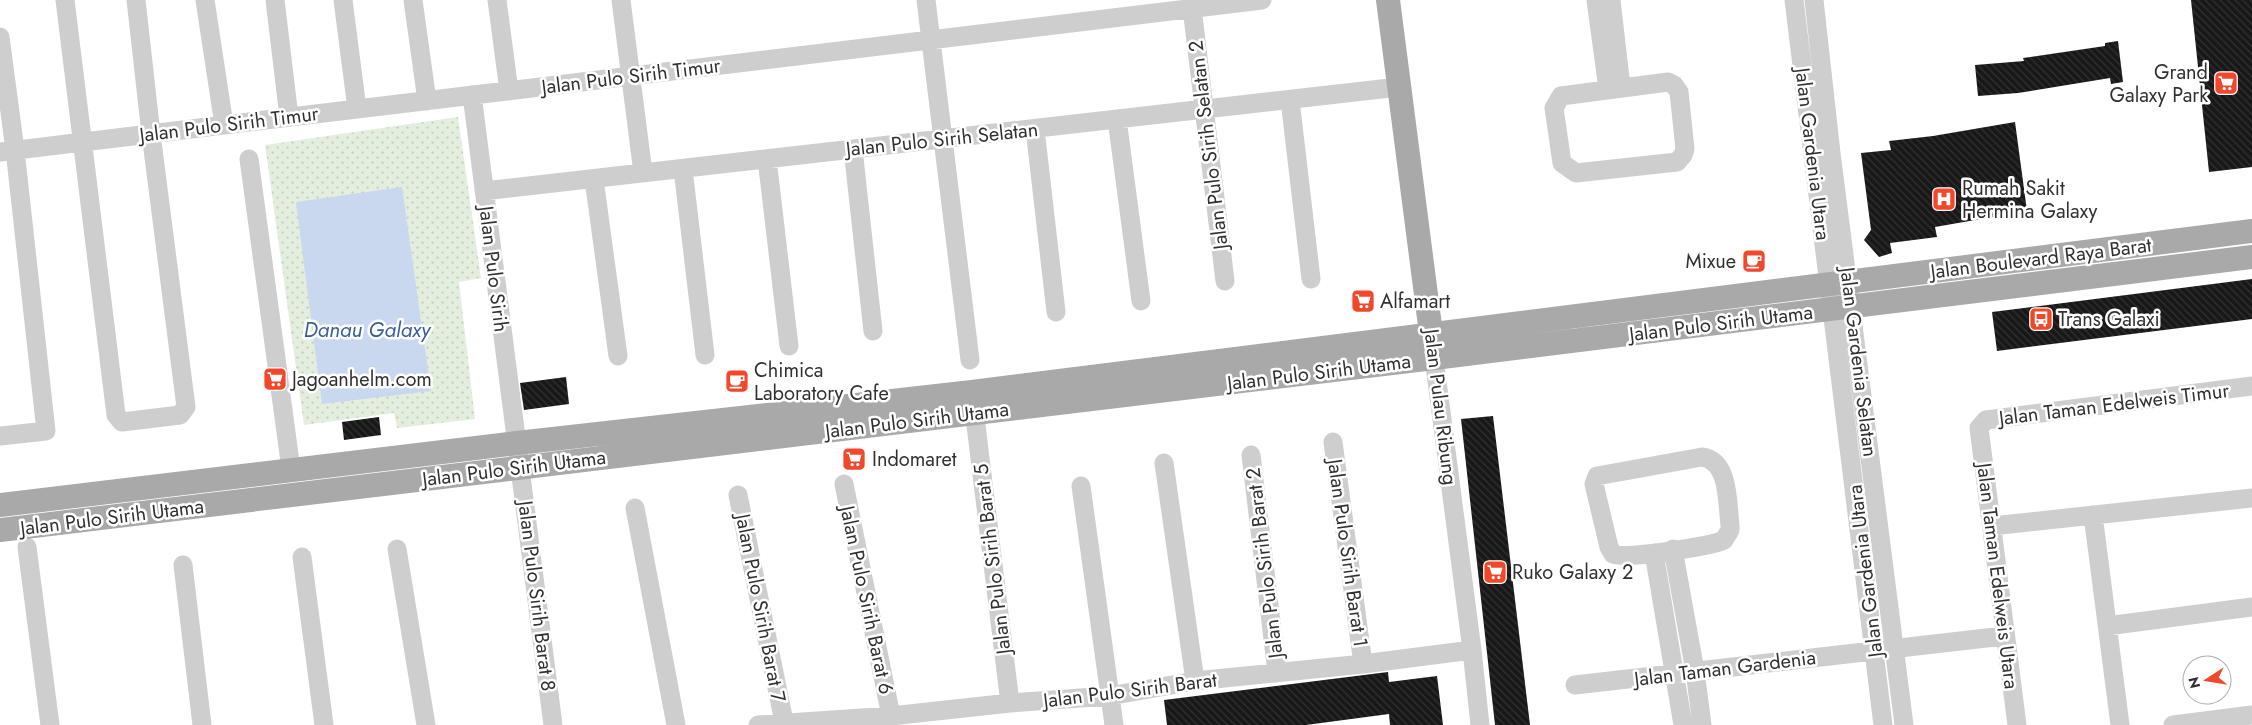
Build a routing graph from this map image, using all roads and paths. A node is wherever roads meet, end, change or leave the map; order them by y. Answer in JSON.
{"nodes":[{"id":1,"x":65,"y":0,"type":"edge"},
{"id":2,"x":136,"y":0,"type":"edge"},
{"id":3,"x":205,"y":0,"type":"edge"},
{"id":4,"x":275,"y":0,"type":"edge"},
{"id":5,"x":343,"y":0,"type":"edge"},
{"id":6,"x":413,"y":0,"type":"edge"},
{"id":7,"x":497,"y":0,"type":"edge"},
{"id":8,"x":621,"y":0,"type":"edge"},
{"id":9,"x":926,"y":0,"type":"edge"},
{"id":10,"x":1262,"y":0,"type":"edge"},
{"id":11,"x":1388,"y":0,"type":"edge"},
{"id":12,"x":1596,"y":0,"type":"edge"},
{"id":13,"x":1611,"y":0,"type":"edge"},
{"id":14,"x":1794,"y":0,"type":"edge"},
{"id":15,"x":1814,"y":0,"type":"edge"},
{"id":16,"x":1192,"y":8,"type":"junction"},
{"id":17,"x":0,"y":37,"type":"edge"},
{"id":18,"x":930,"y":40,"type":"junction"},
{"id":19,"x":631,"y":76,"type":"junction"},
{"id":20,"x":1399,"y":87,"type":"junction"},
{"id":21,"x":1615,"y":88,"type":"junction"},
{"id":22,"x":509,"y":91,"type":"junction"},
{"id":23,"x":472,"y":95,"type":"junction"},
{"id":24,"x":1290,"y":100,"type":"junction"},
{"id":25,"x":427,"y":101,"type":"junction"},
{"id":26,"x":357,"y":109,"type":"junction"},
{"id":27,"x":1204,"y":109,"type":"junction"},
{"id":28,"x":289,"y":117,"type":"junction"},
{"id":29,"x":1117,"y":119,"type":"junction"},
{"id":30,"x":224,"y":125,"type":"junction"},
{"id":31,"x":1035,"y":129,"type":"junction"},
{"id":32,"x":151,"y":134,"type":"junction"},
{"id":33,"x":942,"y":139,"type":"junction"},
{"id":34,"x":82,"y":142,"type":"junction"},
{"id":35,"x":853,"y":149,"type":"junction"},
{"id":36,"x":7,"y":151,"type":"edge"},
{"id":37,"x":249,"y":159,"type":"dead end"},
{"id":38,"x":766,"y":159,"type":"junction"},
{"id":39,"x":683,"y":169,"type":"junction"},
{"id":40,"x":643,"y":173,"type":"junction"},
{"id":41,"x":594,"y":179,"type":"junction"},
{"id":42,"x":484,"y":191,"type":"junction"},
{"id":43,"x":2252,"y":232,"type":"edge"},
{"id":44,"x":2252,"y":257,"type":"edge"},
{"id":45,"x":1920,"y":273,"type":"junction"},
{"id":46,"x":1311,"y":279,"type":"dead end"},
{"id":47,"x":1225,"y":281,"type":"dead end"},
{"id":48,"x":1840,"y":283,"type":"junction"},
{"id":49,"x":1759,"y":292,"type":"junction"},
{"id":50,"x":1923,"y":296,"type":"junction"},
{"id":51,"x":1141,"y":302,"type":"dead end"},
{"id":52,"x":1843,"y":308,"type":"junction"},
{"id":53,"x":1056,"y":312,"type":"dead end"},
{"id":54,"x":1762,"y":318,"type":"junction"},
{"id":55,"x":873,"y":331,"type":"dead end"},
{"id":56,"x":1432,"y":335,"type":"junction"},
{"id":57,"x":1508,"y":336,"type":"junction"},
{"id":58,"x":1358,"y":343,"type":"junction"},
{"id":59,"x":789,"y":346,"type":"dead end"},
{"id":60,"x":705,"y":355,"type":"dead end"},
{"id":61,"x":618,"y":356,"type":"dead end"},
{"id":62,"x":1434,"y":358,"type":"junction"},
{"id":63,"x":970,"y":360,"type":"dead end"},
{"id":64,"x":1360,"y":366,"type":"junction"},
{"id":65,"x":2252,"y":386,"type":"edge"},
{"id":66,"x":973,"y":403,"type":"junction"},
{"id":67,"x":1979,"y":428,"type":"joint"},
{"id":68,"x":0,"y":436,"type":"edge"},
{"id":69,"x":1333,"y":442,"type":"dead end"},
{"id":70,"x":517,"y":443,"type":"junction"},
{"id":71,"x":1251,"y":455,"type":"dead end"},
{"id":72,"x":1164,"y":463,"type":"dead end"},
{"id":73,"x":520,"y":467,"type":"junction"},
{"id":74,"x":291,"y":469,"type":"junction"},
{"id":75,"x":844,"y":484,"type":"dead end"},
{"id":76,"x":1081,"y":486,"type":"dead end"},
{"id":77,"x":738,"y":495,"type":"dead end"},
{"id":78,"x":2252,"y":498,"type":"edge"},
{"id":79,"x":0,"y":505,"type":"edge"},
{"id":80,"x":635,"y":508,"type":"dead end"},
{"id":81,"x":2093,"y":515,"type":"junction"},
{"id":82,"x":1992,"y":526,"type":"junction"},
{"id":83,"x":0,"y":530,"type":"edge"},
{"id":84,"x":27,"y":547,"type":"dead end"},
{"id":85,"x":397,"y":548,"type":"dead end"},
{"id":86,"x":1673,"y":550,"type":"junction"},
{"id":87,"x":1654,"y":553,"type":"junction"},
{"id":88,"x":302,"y":556,"type":"dead end"},
{"id":89,"x":183,"y":565,"type":"dead end"},
{"id":90,"x":2252,"y":607,"type":"edge"},
{"id":91,"x":2107,"y":626,"type":"junction"},
{"id":92,"x":2004,"y":636,"type":"junction"},
{"id":93,"x":1895,"y":648,"type":"junction"},
{"id":94,"x":1472,"y":650,"type":"junction"},
{"id":95,"x":1874,"y":651,"type":"junction"},
{"id":96,"x":1364,"y":664,"type":"junction"},
{"id":97,"x":1695,"y":671,"type":"junction"},
{"id":98,"x":1277,"y":672,"type":"junction"},
{"id":99,"x":1675,"y":673,"type":"junction"},
{"id":100,"x":1195,"y":681,"type":"junction"},
{"id":101,"x":1575,"y":685,"type":"dead end"},
{"id":102,"x":1109,"y":696,"type":"junction"},
{"id":103,"x":1010,"y":703,"type":"junction"},
{"id":104,"x":2252,"y":715,"type":"edge"},
{"id":105,"x":891,"y":716,"type":"junction"},
{"id":106,"x":784,"y":722,"type":"junction"},
{"id":107,"x":832,"y":722,"type":"edge"},
{"id":108,"x":50,"y":725,"type":"edge"},
{"id":109,"x":202,"y":725,"type":"edge"},
{"id":110,"x":324,"y":725,"type":"edge"},
{"id":111,"x":426,"y":725,"type":"edge"},
{"id":112,"x":553,"y":725,"type":"edge"},
{"id":113,"x":676,"y":725,"type":"edge"},
{"id":114,"x":758,"y":725,"type":"edge"},
{"id":115,"x":1114,"y":725,"type":"edge"},
{"id":116,"x":1480,"y":725,"type":"edge"},
{"id":117,"x":1683,"y":725,"type":"edge"},
{"id":118,"x":1702,"y":725,"type":"edge"},
{"id":119,"x":1883,"y":725,"type":"edge"},
{"id":120,"x":1904,"y":725,"type":"edge"},
{"id":121,"x":2016,"y":725,"type":"edge"},
{"id":122,"x":2120,"y":725,"type":"edge"},
{"id":123,"x":2173,"y":725,"type":"edge"}],
"edges":[{"from":1,"to":34,"type":"street"},
{"from":2,"to":32,"type":"street"},
{"from":3,"to":30,"type":"street"},
{"from":4,"to":28,"type":"street"},
{"from":5,"to":26,"type":"street"},
{"from":6,"to":25,"type":"street"},
{"from":7,"to":22,"type":"street"},
{"from":8,"to":19,"type":"street"},
{"from":9,"to":18,"type":"street"},
{"from":10,"to":16,"type":"street","name":"Jalan Pulo Sirih Timur"},
{"from":11,"to":20,"type":"main road","name":"Jalan Pulau Ribung"},
{"from":12,"to":21,"type":"street"},
{"from":13,"to":21,"type":"street"},
{"from":14,"to":48,"type":"street","name":"Jalan Gardenia Utara"},
{"from":15,"to":48,"type":"street","name":"Jalan Gardenia Selatan"},
{"from":16,"to":18,"type":"street","name":"Jalan Pulo Sirih Timur"},
{"from":16,"to":27,"type":"street","name":"Jalan Pulo Sirih Selatan 2"},
{"from":17,"to":36,"type":"street"},
{"from":18,"to":19,"type":"street","name":"Jalan Pulo Sirih Timur"},
{"from":18,"to":33,"type":"street"},
{"from":19,"to":22,"type":"street","name":"Jalan Pulo Sirih Timur"},
{"from":19,"to":40,"type":"street"},
{"from":20,"to":24,"type":"street","name":"Jalan Pulo Sirih Selatan"},
{"from":20,"to":56,"type":"main road","name":"Jalan Pulau Ribung"},
{"from":21,"to":21,"type":"street"},
{"from":22,"to":23,"type":"street","name":"Jalan Pulo Sirih Timur"},
{"from":23,"to":25,"type":"street","name":"Jalan Pulo Sirih Timur"},
{"from":23,"to":42,"type":"street","name":"Jalan Pulo Sirih"},
{"from":24,"to":27,"type":"street","name":"Jalan Pulo Sirih Selatan"},
{"from":24,"to":46,"type":"street"},
{"from":25,"to":26,"type":"street","name":"Jalan Pulo Sirih Timur"},
{"from":26,"to":28,"type":"street","name":"Jalan Pulo Sirih Timur"},
{"from":27,"to":29,"type":"street","name":"Jalan Pulo Sirih Selatan"},
{"from":27,"to":47,"type":"street","name":"Jalan Pulo Sirih Selatan 2"},
{"from":28,"to":30,"type":"street","name":"Jalan Pulo Sirih Timur"},
{"from":29,"to":31,"type":"street","name":"Jalan Pulo Sirih Selatan"},
{"from":29,"to":51,"type":"street"},
{"from":30,"to":32,"type":"street","name":"Jalan Pulo Sirih Timur"},
{"from":31,"to":33,"type":"street","name":"Jalan Pulo Sirih Selatan"},
{"from":31,"to":53,"type":"street"},
{"from":32,"to":34,"type":"street","name":"Jalan Pulo Sirih Timur"},
{"from":32,"to":34,"type":"street"},
{"from":33,"to":35,"type":"street","name":"Jalan Pulo Sirih Selatan"},
{"from":33,"to":63,"type":"street"},
{"from":34,"to":36,"type":"street","name":"Jalan Pulo Sirih Timur"},
{"from":35,"to":38,"type":"street","name":"Jalan Pulo Sirih Selatan"},
{"from":35,"to":55,"type":"street"},
{"from":36,"to":68,"type":"street"},
{"from":37,"to":74,"type":"street"},
{"from":38,"to":39,"type":"street","name":"Jalan Pulo Sirih Selatan"},
{"from":38,"to":59,"type":"street"},
{"from":39,"to":40,"type":"street","name":"Jalan Pulo Sirih Selatan"},
{"from":39,"to":60,"type":"street"},
{"from":40,"to":41,"type":"street","name":"Jalan Pulo Sirih Selatan"},
{"from":41,"to":42,"type":"street","name":"Jalan Pulo Sirih Selatan"},
{"from":41,"to":61,"type":"street"},
{"from":42,"to":70,"type":"street","name":"Jalan Pulo Sirih"},
{"from":43,"to":45,"type":"main road","name":"Jalan Boulevard Raya Barat"},
{"from":44,"to":50,"type":"main road","name":"Jalan Boulevard Raya Barat"},
{"from":45,"to":48,"type":"main road","name":"Jalan Boulevard Raya Barat"},
{"from":45,"to":50,"type":"main road"},
{"from":48,"to":49,"type":"main road","name":"Jalan Pulo Sirih Utama"},
{"from":48,"to":52,"type":"street","name":"Jalan Gardenia Selatan"},
{"from":49,"to":54,"type":"main road"},
{"from":49,"to":57,"type":"main road","name":"Jalan Pulo Sirih Utama"},
{"from":50,"to":52,"type":"main road","name":"Jalan Boulevard Raya Barat"},
{"from":52,"to":54,"type":"main road","name":"Jalan Pulo Sirih Utama"},
{"from":52,"to":93,"type":"street","name":"Jalan Gardenia Selatan"},
{"from":52,"to":95,"type":"street","name":"Jalan Gardenia Utara"},
{"from":54,"to":57,"type":"main road","name":"Jalan Pulo Sirih Utama"},
{"from":56,"to":57,"type":"main road","name":"Jalan Pulo Sirih Utama"},
{"from":56,"to":58,"type":"main road","name":"Jalan Pulo Sirih Utama"},
{"from":56,"to":62,"type":"main road","name":"Jalan Pulau Ribung"},
{"from":57,"to":62,"type":"main road","name":"Jalan Pulo Sirih Utama"},
{"from":58,"to":64,"type":"main road"},
{"from":58,"to":66,"type":"main road","name":"Jalan Pulo Sirih Utama"},
{"from":62,"to":64,"type":"main road","name":"Jalan Pulo Sirih Utama"},
{"from":62,"to":94,"type":"street","name":"Jalan Pulau Ribung"},
{"from":64,"to":66,"type":"main road","name":"Jalan Pulo Sirih Utama"},
{"from":65,"to":67,"type":"street","name":"Jalan Taman Edelweis Timur"},
{"from":66,"to":70,"type":"main road","name":"Jalan Pulo Sirih Utama"},
{"from":66,"to":73,"type":"main road","name":"Jalan Pulo Sirih Utama"},
{"from":66,"to":103,"type":"street","name":"Jalan Pulo Sirih Barat 5"},
{"from":67,"to":82,"type":"street","name":"Jalan Taman Edelweis Utara"},
{"from":69,"to":96,"type":"street","name":"Jalan Pulo Sirih Barat 1"},
{"from":70,"to":73,"type":"street","name":"Jalan Pulo Sirih"},
{"from":70,"to":74,"type":"main road","name":"Jalan Pulo Sirih Utama"},
{"from":71,"to":98,"type":"street","name":"Jalan Pulo Sirih Barat 2"},
{"from":72,"to":100,"type":"street"},
{"from":73,"to":83,"type":"main road","name":"Jalan Pulo Sirih Utama"},
{"from":73,"to":112,"type":"street","name":"Jalan Pulo Sirih Barat 8"},
{"from":74,"to":79,"type":"main road","name":"Jalan Pulo Sirih Utama"},
{"from":75,"to":105,"type":"street","name":"Jalan Pulo Sirih Barat 6"},
{"from":76,"to":102,"type":"street"},
{"from":77,"to":106,"type":"street","name":"Jalan Pulo Sirih Barat 7"},
{"from":78,"to":81,"type":"street"},
{"from":80,"to":113,"type":"street"},
{"from":81,"to":82,"type":"street"},
{"from":81,"to":91,"type":"street"},
{"from":82,"to":92,"type":"street","name":"Jalan Taman Edelweis Utara"},
{"from":84,"to":108,"type":"street"},
{"from":85,"to":111,"type":"street"},
{"from":86,"to":87,"type":"street"},
{"from":86,"to":87,"type":"street"},
{"from":86,"to":97,"type":"street"},
{"from":87,"to":99,"type":"street"},
{"from":88,"to":110,"type":"street"},
{"from":89,"to":109,"type":"street"},
{"from":90,"to":91,"type":"street"},
{"from":91,"to":122,"type":"street"},
{"from":92,"to":93,"type":"street","name":"Jalan Taman Gardenia"},
{"from":92,"to":121,"type":"street","name":"Jalan Taman Edelweis Utara"},
{"from":93,"to":95,"type":"street","name":"Jalan Taman Gardenia"},
{"from":93,"to":120,"type":"street","name":"Jalan Gardenia Selatan"},
{"from":94,"to":96,"type":"street","name":"Jalan Pulo Sirih Barat"},
{"from":94,"to":116,"type":"street","name":"Jalan Pulau Ribung"},
{"from":95,"to":97,"type":"street","name":"Jalan Taman Gardenia"},
{"from":95,"to":119,"type":"street","name":"Jalan Gardenia Utara"},
{"from":96,"to":98,"type":"street","name":"Jalan Pulo Sirih Barat"},
{"from":97,"to":99,"type":"street","name":"Jalan Taman Gardenia"},
{"from":97,"to":118,"type":"street"},
{"from":98,"to":100,"type":"street","name":"Jalan Pulo Sirih Barat"},
{"from":99,"to":101,"type":"street","name":"Jalan Taman Gardenia"},
{"from":99,"to":117,"type":"street"},
{"from":100,"to":102,"type":"street","name":"Jalan Pulo Sirih Barat"},
{"from":102,"to":103,"type":"street","name":"Jalan Pulo Sirih Barat"},
{"from":102,"to":115,"type":"street"},
{"from":103,"to":105,"type":"street","name":"Jalan Pulo Sirih Barat"},
{"from":104,"to":123,"type":"street"},
{"from":105,"to":107,"type":"street","name":"Jalan Pulo Sirih Barat"},
{"from":106,"to":107,"type":"street","name":"Jalan Pulo Sirih Barat"},
{"from":106,"to":114,"type":"street","name":"Jalan Pulo Sirih Barat"}]}
